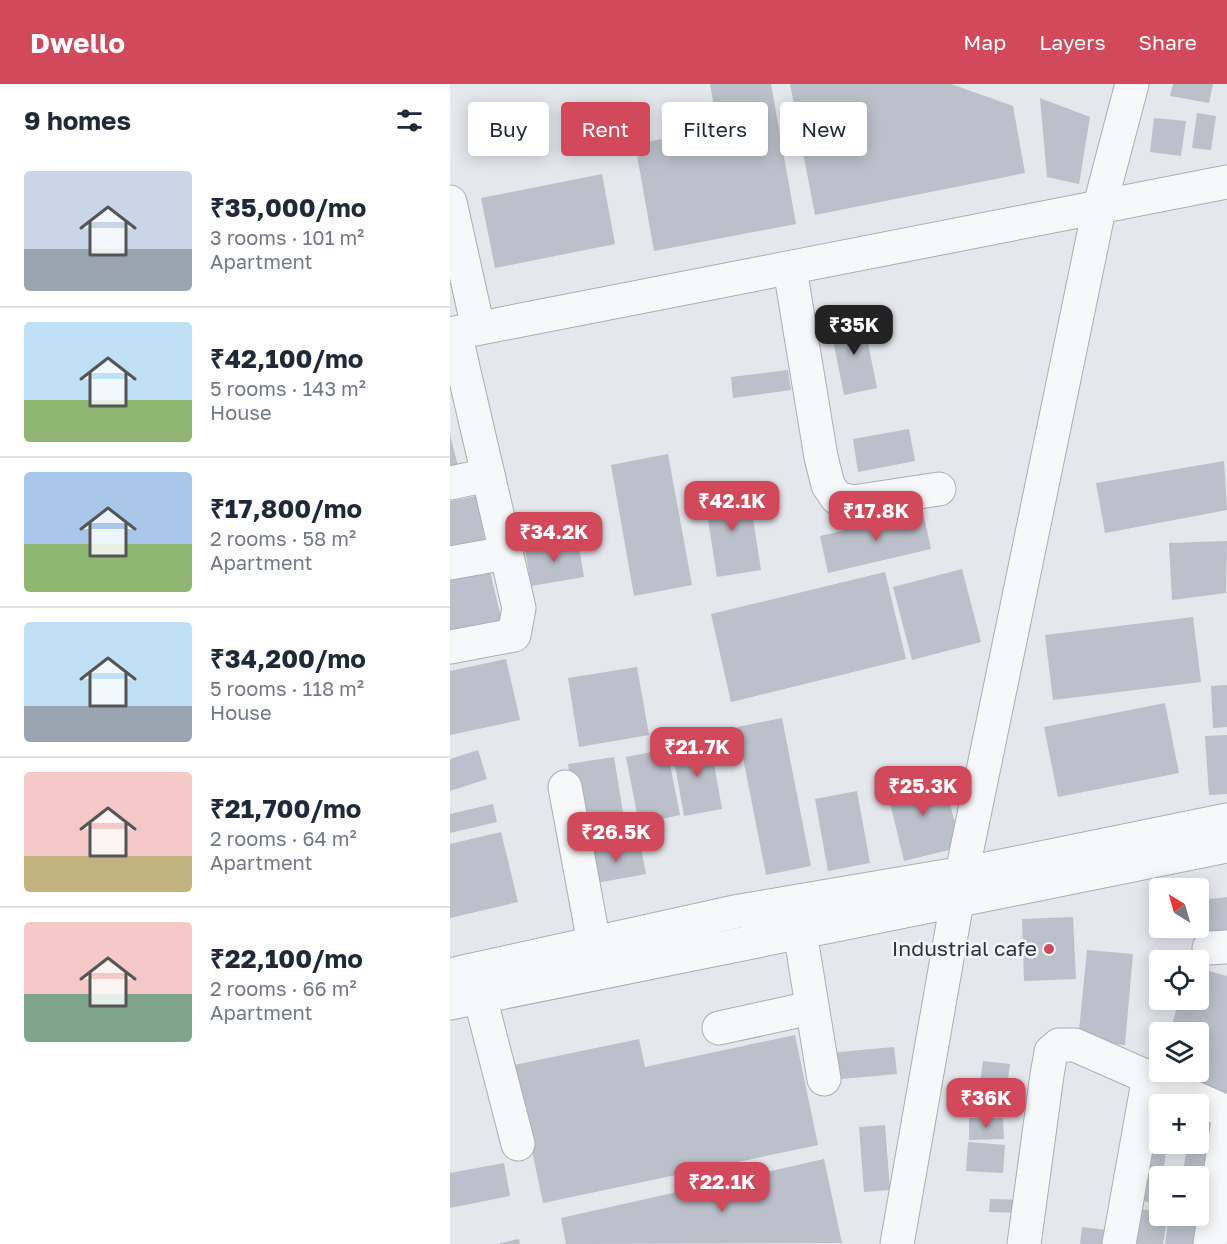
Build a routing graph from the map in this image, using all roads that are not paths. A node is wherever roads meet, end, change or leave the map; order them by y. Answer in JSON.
{"nodes":[{"id":1,"x":1125,"y":86,"type":"edge"},
{"id":2,"x":1227,"y":182,"type":"edge"},
{"id":3,"x":450,"y":202,"type":"edge"},
{"id":4,"x":1099,"y":208,"type":"junction"},
{"id":5,"x":790,"y":269,"type":"junction"},
{"id":6,"x":461,"y":331,"type":"edge"},
{"id":7,"x":463,"y":421,"type":"edge"},
{"id":8,"x":488,"y":475,"type":"junction"},
{"id":9,"x":450,"y":483,"type":"edge"},
{"id":10,"x":939,"y":489,"type":"dead end"},
{"id":11,"x":506,"y":553,"type":"junction"},
{"id":12,"x":450,"y":563,"type":"edge"},
{"id":13,"x":450,"y":647,"type":"edge"},
{"id":14,"x":565,"y":787,"type":"dead end"},
{"id":15,"x":1227,"y":820,"type":"edge"},
{"id":16,"x":1227,"y":846,"type":"edge"},
{"id":17,"x":960,"y":886,"type":"junction"},
{"id":18,"x":761,"y":908,"type":"junction"},
{"id":19,"x":800,"y":932,"type":"junction"},
{"id":20,"x":767,"y":939,"type":"junction"},
{"id":21,"x":594,"y":943,"type":"junction"},
{"id":22,"x":450,"y":975,"type":"edge"},
{"id":23,"x":465,"y":1000,"type":"edge"},
{"id":24,"x":811,"y":1008,"type":"junction"},
{"id":25,"x":719,"y":1028,"type":"dead end"},
{"id":26,"x":1149,"y":1076,"type":"joint"},
{"id":27,"x":824,"y":1079,"type":"dead end"},
{"id":28,"x":1162,"y":1082,"type":"edge"},
{"id":29,"x":1227,"y":1112,"type":"edge"},
{"id":30,"x":1227,"y":1126,"type":"edge"},
{"id":31,"x":518,"y":1144,"type":"dead end"},
{"id":32,"x":897,"y":1244,"type":"edge"},
{"id":33,"x":1024,"y":1244,"type":"edge"},
{"id":34,"x":1119,"y":1244,"type":"edge"},
{"id":35,"x":1210,"y":1244,"type":"edge"}],
"edges":[{"from":1,"to":4,"type":"street"},
{"from":2,"to":4,"type":"street"},
{"from":3,"to":6,"type":"street"},
{"from":4,"to":5,"type":"street"},
{"from":4,"to":17,"type":"street"},
{"from":5,"to":6,"type":"street"},
{"from":5,"to":10,"type":"street"},
{"from":6,"to":7,"type":"street"},
{"from":7,"to":8,"type":"street"},
{"from":8,"to":9,"type":"street"},
{"from":8,"to":11,"type":"street"},
{"from":11,"to":12,"type":"street"},
{"from":11,"to":13,"type":"street"},
{"from":14,"to":21,"type":"street"},
{"from":15,"to":17,"type":"street"},
{"from":16,"to":17,"type":"street"},
{"from":17,"to":18,"type":"street"},
{"from":17,"to":19,"type":"street"},
{"from":17,"to":32,"type":"street"},
{"from":18,"to":20,"type":"street"},
{"from":18,"to":21,"type":"street"},
{"from":19,"to":20,"type":"street"},
{"from":19,"to":24,"type":"street"},
{"from":20,"to":23,"type":"street"},
{"from":21,"to":22,"type":"street"},
{"from":23,"to":31,"type":"street"},
{"from":24,"to":25,"type":"street"},
{"from":24,"to":27,"type":"street"},
{"from":26,"to":33,"type":"street"},
{"from":26,"to":34,"type":"street"},
{"from":28,"to":29,"type":"street"},
{"from":30,"to":35,"type":"street"}]}
